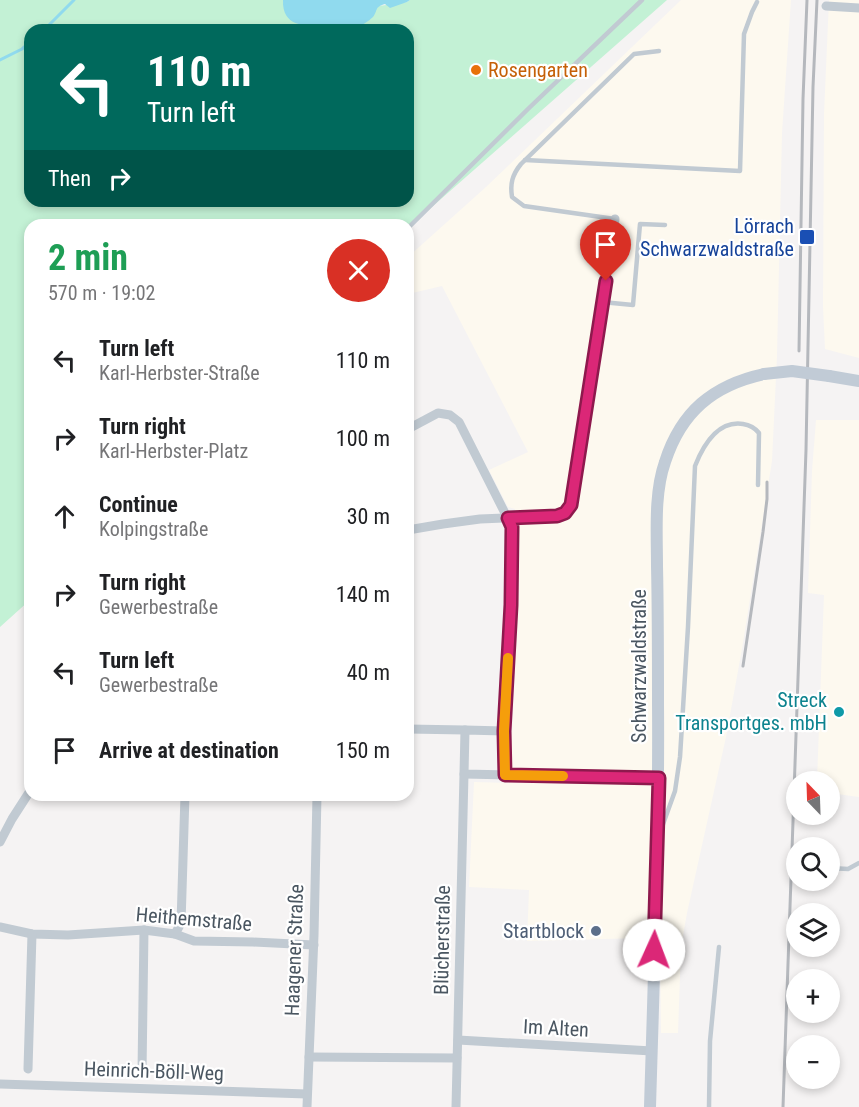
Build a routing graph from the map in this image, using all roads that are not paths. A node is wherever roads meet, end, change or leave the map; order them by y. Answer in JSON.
{"nodes":[{"id":1,"x":642,"y":0,"type":"edge"},
{"id":2,"x":758,"y":2,"type":"dead end"},
{"id":3,"x":855,"y":5,"type":"edge"},
{"id":4,"x":826,"y":6,"type":"dead end"},
{"id":5,"x":659,"y":51,"type":"dead end"},
{"id":6,"x":525,"y":160,"type":"junction"},
{"id":7,"x":615,"y":219,"type":"joint"},
{"id":8,"x":414,"y":222,"type":"edge"},
{"id":9,"x":665,"y":225,"type":"dead end"},
{"id":10,"x":602,"y":302,"type":"junction"},
{"id":11,"x":859,"y":381,"type":"edge"},
{"id":12,"x":414,"y":426,"type":"edge"},
{"id":13,"x":758,"y":485,"type":"dead end"},
{"id":14,"x":508,"y":518,"type":"junction"},
{"id":15,"x":414,"y":529,"type":"edge"},
{"id":16,"x":414,"y":729,"type":"edge"},
{"id":17,"x":465,"y":730,"type":"junction"},
{"id":18,"x":504,"y":731,"type":"junction"},
{"id":19,"x":464,"y":774,"type":"junction"},
{"id":20,"x":505,"y":775,"type":"junction"},
{"id":21,"x":659,"y":778,"type":"junction"},
{"id":22,"x":24,"y":800,"type":"edge"},
{"id":23,"x":185,"y":801,"type":"edge"},
{"id":24,"x":316,"y":801,"type":"edge"},
{"id":25,"x":658,"y":838,"type":"junction"},
{"id":26,"x":0,"y":842,"type":"edge"},
{"id":27,"x":859,"y":863,"type":"edge"},
{"id":28,"x":840,"y":869,"type":"edge"},
{"id":29,"x":0,"y":927,"type":"edge"},
{"id":30,"x":144,"y":930,"type":"junction"},
{"id":31,"x":32,"y":934,"type":"junction"},
{"id":32,"x":175,"y":934,"type":"junction"},
{"id":33,"x":314,"y":945,"type":"junction"},
{"id":34,"x":719,"y":947,"type":"dead end"},
{"id":35,"x":458,"y":1040,"type":"junction"},
{"id":36,"x":652,"y":1051,"type":"junction"},
{"id":37,"x":309,"y":1057,"type":"junction"},
{"id":38,"x":457,"y":1058,"type":"junction"},
{"id":39,"x":28,"y":1069,"type":"dead end"},
{"id":40,"x":142,"y":1072,"type":"dead end"},
{"id":41,"x":0,"y":1084,"type":"edge"},
{"id":42,"x":308,"y":1094,"type":"junction"},
{"id":43,"x":307,"y":1107,"type":"edge"},
{"id":44,"x":456,"y":1107,"type":"edge"},
{"id":45,"x":650,"y":1107,"type":"edge"},
{"id":46,"x":709,"y":1107,"type":"edge"}],
"edges":[{"from":1,"to":8,"type":"lane"},
{"from":2,"to":6,"type":"lane"},
{"from":3,"to":4,"type":"street"},
{"from":5,"to":6,"type":"lane"},
{"from":6,"to":7,"type":"lane"},
{"from":7,"to":10,"type":"street"},
{"from":9,"to":10,"type":"lane"},
{"from":10,"to":14,"type":"street"},
{"from":11,"to":21,"type":"main road","name":"Schwarzwaldstraße","bridge":true},
{"from":12,"to":14,"type":"street"},
{"from":13,"to":25,"type":"lane"},
{"from":14,"to":15,"type":"street"},
{"from":14,"to":18,"type":"street"},
{"from":16,"to":17,"type":"street"},
{"from":17,"to":18,"type":"street"},
{"from":17,"to":19,"type":"street","name":"Blücherstraße"},
{"from":18,"to":20,"type":"street"},
{"from":19,"to":20,"type":"street"},
{"from":19,"to":35,"type":"street","name":"Blücherstraße"},
{"from":20,"to":21,"type":"street"},
{"from":21,"to":25,"type":"main road","name":"Schwarzwaldstraße"},
{"from":22,"to":26,"type":"street"},
{"from":23,"to":32,"type":"street"},
{"from":24,"to":33,"type":"street","name":"Haagener Straße"},
{"from":25,"to":36,"type":"main road","name":"Schwarzwaldstraße"},
{"from":27,"to":28,"type":"lane"},
{"from":29,"to":31,"type":"street","name":"Heithemstraße"},
{"from":30,"to":31,"type":"street","name":"Heithemstraße"},
{"from":30,"to":32,"type":"street","name":"Heithemstraße"},
{"from":30,"to":40,"type":"street"},
{"from":31,"to":39,"type":"street"},
{"from":32,"to":33,"type":"street","name":"Heithemstraße"},
{"from":33,"to":37,"type":"street","name":"Haagener Straße"},
{"from":34,"to":46,"type":"lane"},
{"from":35,"to":36,"type":"street","name":"Im Alten"},
{"from":35,"to":38,"type":"street","name":"Blücherstraße"},
{"from":36,"to":45,"type":"main road","name":"Schwarzwaldstraße"},
{"from":37,"to":38,"type":"street"},
{"from":37,"to":42,"type":"street","name":"Haagener Straße"},
{"from":38,"to":44,"type":"street","name":"Blücherstraße"},
{"from":41,"to":42,"type":"street","name":"Heinrich-Böll-Weg"},
{"from":42,"to":43,"type":"street","name":"Haagener Straße"}]}
